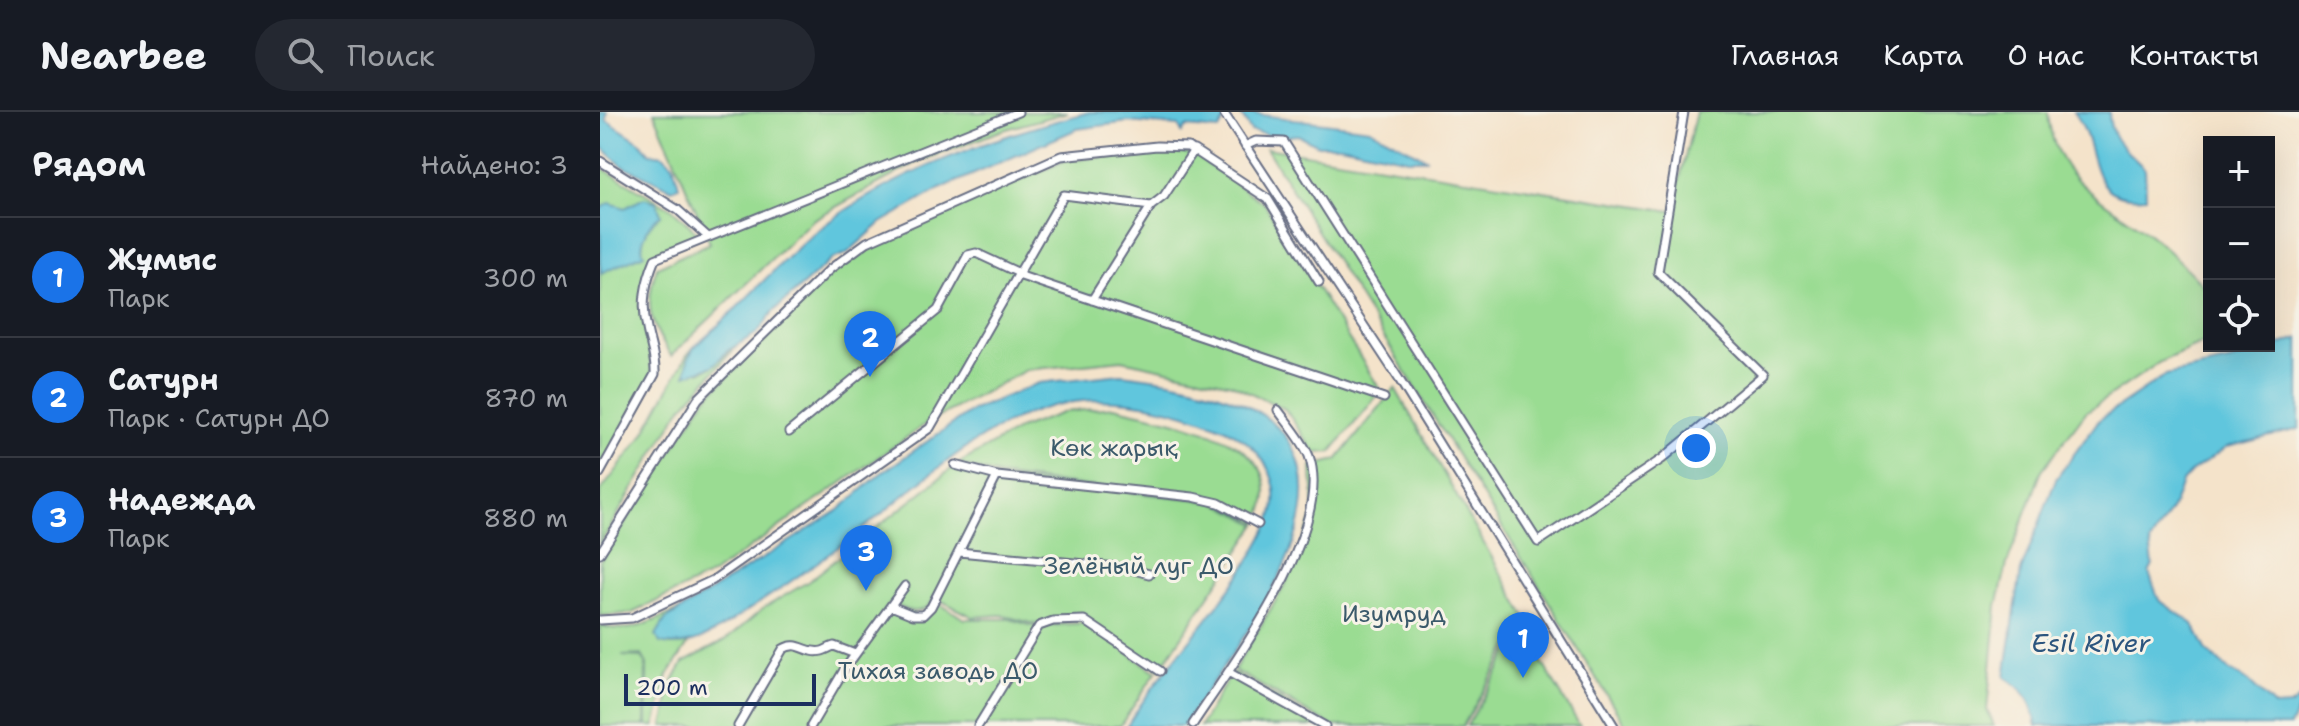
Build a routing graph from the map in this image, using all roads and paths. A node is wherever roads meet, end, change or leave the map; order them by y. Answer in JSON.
{"nodes":[{"id":1,"x":1018,"y":112,"type":"edge"},
{"id":2,"x":1223,"y":112,"type":"edge"},
{"id":3,"x":1684,"y":112,"type":"edge"},
{"id":4,"x":1245,"y":146,"type":"junction"},
{"id":5,"x":1192,"y":150,"type":"junction"},
{"id":6,"x":600,"y":161,"type":"edge"},
{"id":7,"x":1151,"y":206,"type":"junction"},
{"id":8,"x":707,"y":236,"type":"junction"},
{"id":9,"x":1018,"y":274,"type":"junction"},
{"id":10,"x":1319,"y":282,"type":"dead end"},
{"id":11,"x":1092,"y":300,"type":"junction"},
{"id":12,"x":1384,"y":398,"type":"dead end"},
{"id":13,"x":1278,"y":410,"type":"dead end"},
{"id":14,"x":789,"y":432,"type":"dead end"},
{"id":15,"x":603,"y":464,"type":"edge"},
{"id":16,"x":955,"y":465,"type":"dead end"},
{"id":17,"x":600,"y":473,"type":"edge"},
{"id":18,"x":997,"y":476,"type":"junction"},
{"id":19,"x":1258,"y":524,"type":"dead end"},
{"id":20,"x":959,"y":552,"type":"junction"},
{"id":21,"x":600,"y":553,"type":"edge"},
{"id":22,"x":1149,"y":574,"type":"dead end"},
{"id":23,"x":905,"y":586,"type":"dead end"},
{"id":24,"x":891,"y":606,"type":"junction"},
{"id":25,"x":600,"y":620,"type":"edge"},
{"id":26,"x":855,"y":654,"type":"junction"},
{"id":27,"x":1160,"y":671,"type":"dead end"},
{"id":28,"x":1228,"y":672,"type":"junction"},
{"id":29,"x":1193,"y":724,"type":"edge"},
{"id":30,"x":738,"y":726,"type":"edge"},
{"id":31,"x":811,"y":726,"type":"edge"},
{"id":32,"x":978,"y":726,"type":"edge"},
{"id":33,"x":1325,"y":726,"type":"edge"},
{"id":34,"x":1614,"y":726,"type":"edge"}],
"edges":[{"from":1,"to":8,"type":"street"},
{"from":2,"to":4,"type":"street"},
{"from":3,"to":4,"type":"street"},
{"from":4,"to":34,"type":"street"},
{"from":5,"to":7,"type":"street"},
{"from":5,"to":10,"type":"street"},
{"from":5,"to":21,"type":"street"},
{"from":6,"to":8,"type":"street"},
{"from":7,"to":9,"type":"street"},
{"from":7,"to":11,"type":"street"},
{"from":8,"to":15,"type":"street"},
{"from":9,"to":11,"type":"street"},
{"from":9,"to":14,"type":"street"},
{"from":9,"to":25,"type":"street"},
{"from":11,"to":12,"type":"street"},
{"from":13,"to":28,"type":"street"},
{"from":15,"to":17,"type":"street"},
{"from":16,"to":18,"type":"street"},
{"from":18,"to":19,"type":"street"},
{"from":18,"to":20,"type":"street"},
{"from":20,"to":22,"type":"street"},
{"from":20,"to":24,"type":"street"},
{"from":23,"to":24,"type":"street"},
{"from":24,"to":26,"type":"street"},
{"from":26,"to":30,"type":"street"},
{"from":26,"to":31,"type":"street"},
{"from":27,"to":32,"type":"street"},
{"from":28,"to":29,"type":"street"},
{"from":28,"to":33,"type":"street"}]}
